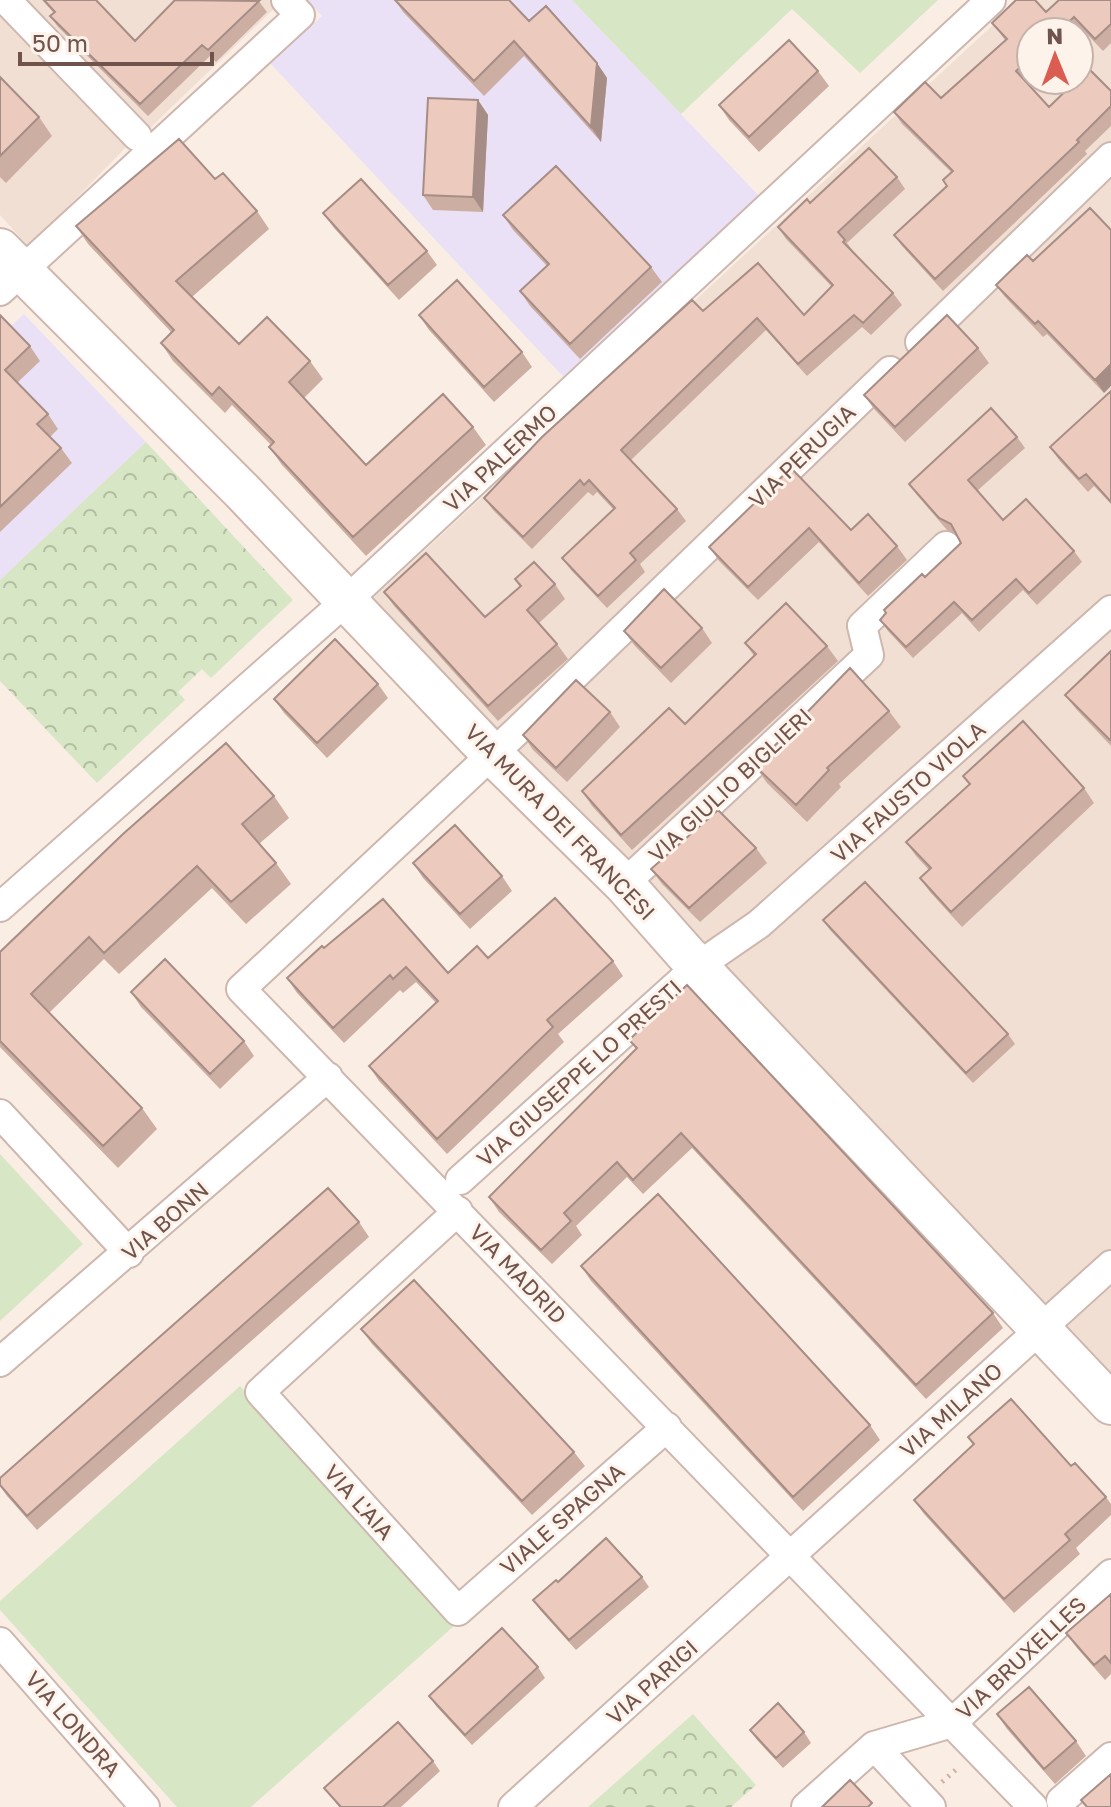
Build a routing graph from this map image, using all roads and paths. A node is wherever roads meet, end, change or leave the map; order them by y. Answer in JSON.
{"nodes":[{"id":1,"x":6,"y":0,"type":"edge"},
{"id":2,"x":991,"y":0,"type":"edge"},
{"id":3,"x":293,"y":8,"type":"edge"},
{"id":4,"x":137,"y":136,"type":"dead end"},
{"id":5,"x":1111,"y":157,"type":"edge"},
{"id":6,"x":7,"y":271,"type":"edge"},
{"id":7,"x":946,"y":546,"type":"dead end"},
{"id":8,"x":347,"y":600,"type":"junction"},
{"id":9,"x":1111,"y":610,"type":"edge"},
{"id":10,"x":492,"y":754,"type":"junction"},
{"id":11,"x":624,"y":884,"type":"junction"},
{"id":12,"x":0,"y":907,"type":"edge"},
{"id":13,"x":698,"y":966,"type":"junction"},
{"id":14,"x":328,"y":1077,"type":"junction"},
{"id":15,"x":0,"y":1114,"type":"edge"},
{"id":16,"x":460,"y":1180,"type":"dead end"},
{"id":17,"x":458,"y":1211,"type":"junction"},
{"id":18,"x":129,"y":1253,"type":"junction"},
{"id":19,"x":1111,"y":1265,"type":"edge"},
{"id":20,"x":1041,"y":1329,"type":"junction"},
{"id":21,"x":0,"y":1362,"type":"edge"},
{"id":22,"x":1111,"y":1404,"type":"edge"},
{"id":23,"x":667,"y":1427,"type":"junction"},
{"id":24,"x":791,"y":1556,"type":"junction"},
{"id":25,"x":1111,"y":1574,"type":"edge"},
{"id":26,"x":458,"y":1611,"type":"joint"},
{"id":27,"x":0,"y":1642,"type":"edge"},
{"id":28,"x":952,"y":1723,"type":"junction"},
{"id":29,"x":874,"y":1746,"type":"junction"},
{"id":30,"x":978,"y":1749,"type":"junction"},
{"id":31,"x":1111,"y":1757,"type":"edge"},
{"id":32,"x":1061,"y":1801,"type":"dead end"},
{"id":33,"x":927,"y":1803,"type":"edge"},
{"id":34,"x":145,"y":1807,"type":"edge"},
{"id":35,"x":513,"y":1807,"type":"edge"},
{"id":36,"x":806,"y":1807,"type":"edge"},
{"id":37,"x":1033,"y":1807,"type":"edge"}],
"edges":[{"from":1,"to":4,"type":"street"},
{"from":2,"to":8,"type":"street","name":"VIA PALERMO"},
{"from":3,"to":6,"type":"street"},
{"from":5,"to":10,"type":"street","name":"VIA PERUGIA"},
{"from":6,"to":8,"type":"street","name":"VIA MURA DEI FRANCESI"},
{"from":7,"to":11,"type":"street","name":"VIA GIULIO BIGLIERI"},
{"from":8,"to":10,"type":"street","name":"VIA MURA DEI FRANCESI"},
{"from":8,"to":12,"type":"street","name":"VIA PALERMO"},
{"from":9,"to":13,"type":"street","name":"VIA FAUSTO VIOLA"},
{"from":10,"to":11,"type":"street","name":"VIA MURA DEI FRANCESI"},
{"from":10,"to":14,"type":"street","name":"VIA MADRID"},
{"from":11,"to":13,"type":"street","name":"VIA MURA DEI FRANCESI"},
{"from":13,"to":16,"type":"street","name":"VIA GIUSEPPE LO PRESTI"},
{"from":13,"to":20,"type":"street","name":"VIA MURA DEI FRANCESI"},
{"from":14,"to":17,"type":"street","name":"VIA MADRID"},
{"from":14,"to":18,"type":"street","name":"VIA BONN"},
{"from":15,"to":18,"type":"street"},
{"from":17,"to":23,"type":"street","name":"VIA MADRID"},
{"from":17,"to":26,"type":"street","name":"VIA L'AIA"},
{"from":18,"to":21,"type":"street","name":"VIA BONN"},
{"from":19,"to":20,"type":"street","name":"VIA MILANO"},
{"from":20,"to":22,"type":"street","name":"VIA MURA DEI FRANCESI"},
{"from":20,"to":24,"type":"street","name":"VIA MILANO"},
{"from":23,"to":24,"type":"street","name":"VIA MADRID"},
{"from":23,"to":26,"type":"street","name":"VIALE SPAGNA"},
{"from":24,"to":28,"type":"street","name":"VIA MADRID"},
{"from":24,"to":35,"type":"street","name":"VIA PARIGI"},
{"from":25,"to":28,"type":"street","name":"VIA BRUXELLES"},
{"from":27,"to":34,"type":"street","name":"VIA LONDRA"},
{"from":28,"to":29,"type":"street","name":"VIA BRUXELLES"},
{"from":28,"to":30,"type":"street","name":"VIA MADRID"},
{"from":29,"to":33,"type":"street"},
{"from":29,"to":36,"type":"street","name":"VIA BRUXELLES"},
{"from":30,"to":33,"type":"path"},
{"from":30,"to":37,"type":"street","name":"VIA MADRID"},
{"from":31,"to":32,"type":"street"}]}
